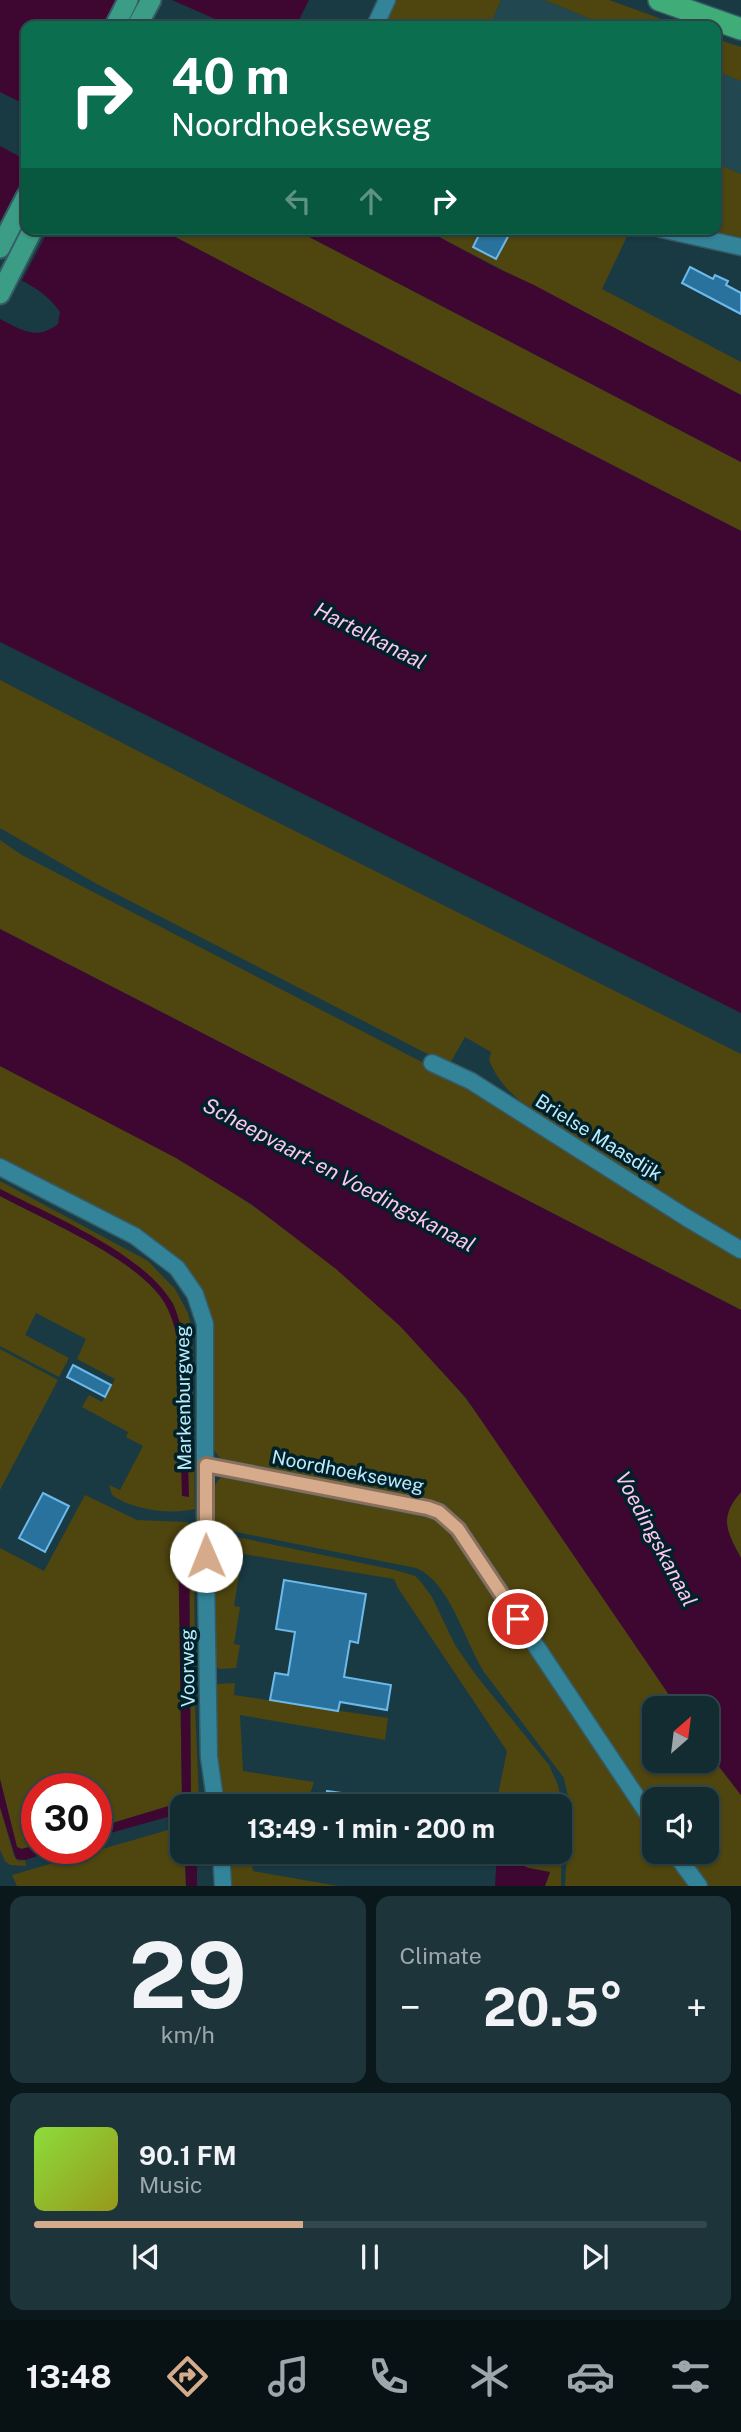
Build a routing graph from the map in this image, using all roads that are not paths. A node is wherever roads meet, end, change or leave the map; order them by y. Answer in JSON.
{"nodes":[{"id":1,"x":128,"y":0,"type":"edge"},
{"id":2,"x":151,"y":0,"type":"edge"},
{"id":3,"x":387,"y":0,"type":"edge"},
{"id":4,"x":659,"y":0,"type":"edge"},
{"id":5,"x":118,"y":21,"type":"edge"},
{"id":6,"x":140,"y":21,"type":"edge"},
{"id":7,"x":377,"y":21,"type":"edge"},
{"id":8,"x":718,"y":21,"type":"edge"},
{"id":9,"x":721,"y":22,"type":"edge"},
{"id":10,"x":741,"y":29,"type":"edge"},
{"id":11,"x":21,"y":207,"type":"edge"},
{"id":12,"x":30,"y":235,"type":"edge"},
{"id":13,"x":688,"y":235,"type":"edge"},
{"id":14,"x":741,"y":247,"type":"edge"},
{"id":15,"x":0,"y":248,"type":"edge"},
{"id":16,"x":0,"y":293,"type":"edge"},
{"id":17,"x":432,"y":1063,"type":"dead end"},
{"id":18,"x":0,"y":1167,"type":"edge"},
{"id":19,"x":741,"y":1250,"type":"edge"},
{"id":20,"x":206,"y":1465,"type":"junction"},
{"id":21,"x":205,"y":1528,"type":"joint"},
{"id":22,"x":214,"y":1794,"type":"edge"},
{"id":23,"x":642,"y":1805,"type":"edge"},
{"id":24,"x":222,"y":1864,"type":"edge"},
{"id":25,"x":683,"y":1864,"type":"edge"},
{"id":26,"x":223,"y":1886,"type":"edge"},
{"id":27,"x":699,"y":1886,"type":"edge"}],
"edges":[{"from":1,"to":5,"type":"main road"},
{"from":2,"to":6,"type":"main road"},
{"from":3,"to":7,"type":"street"},
{"from":4,"to":8,"type":"highway"},
{"from":9,"to":10,"type":"highway"},
{"from":11,"to":15,"type":"main road"},
{"from":12,"to":16,"type":"main road"},
{"from":13,"to":14,"type":"street"},
{"from":17,"to":19,"type":"street","name":"Brielse Maasdijk"},
{"from":18,"to":20,"type":"street","name":"Markenburgweg"},
{"from":20,"to":21,"type":"street","name":"Markenburgweg"},
{"from":20,"to":23,"type":"street","name":"Noordhoekseweg"},
{"from":21,"to":22,"type":"street","name":"Voorweg"},
{"from":24,"to":26,"type":"street"},
{"from":25,"to":27,"type":"street"}]}
